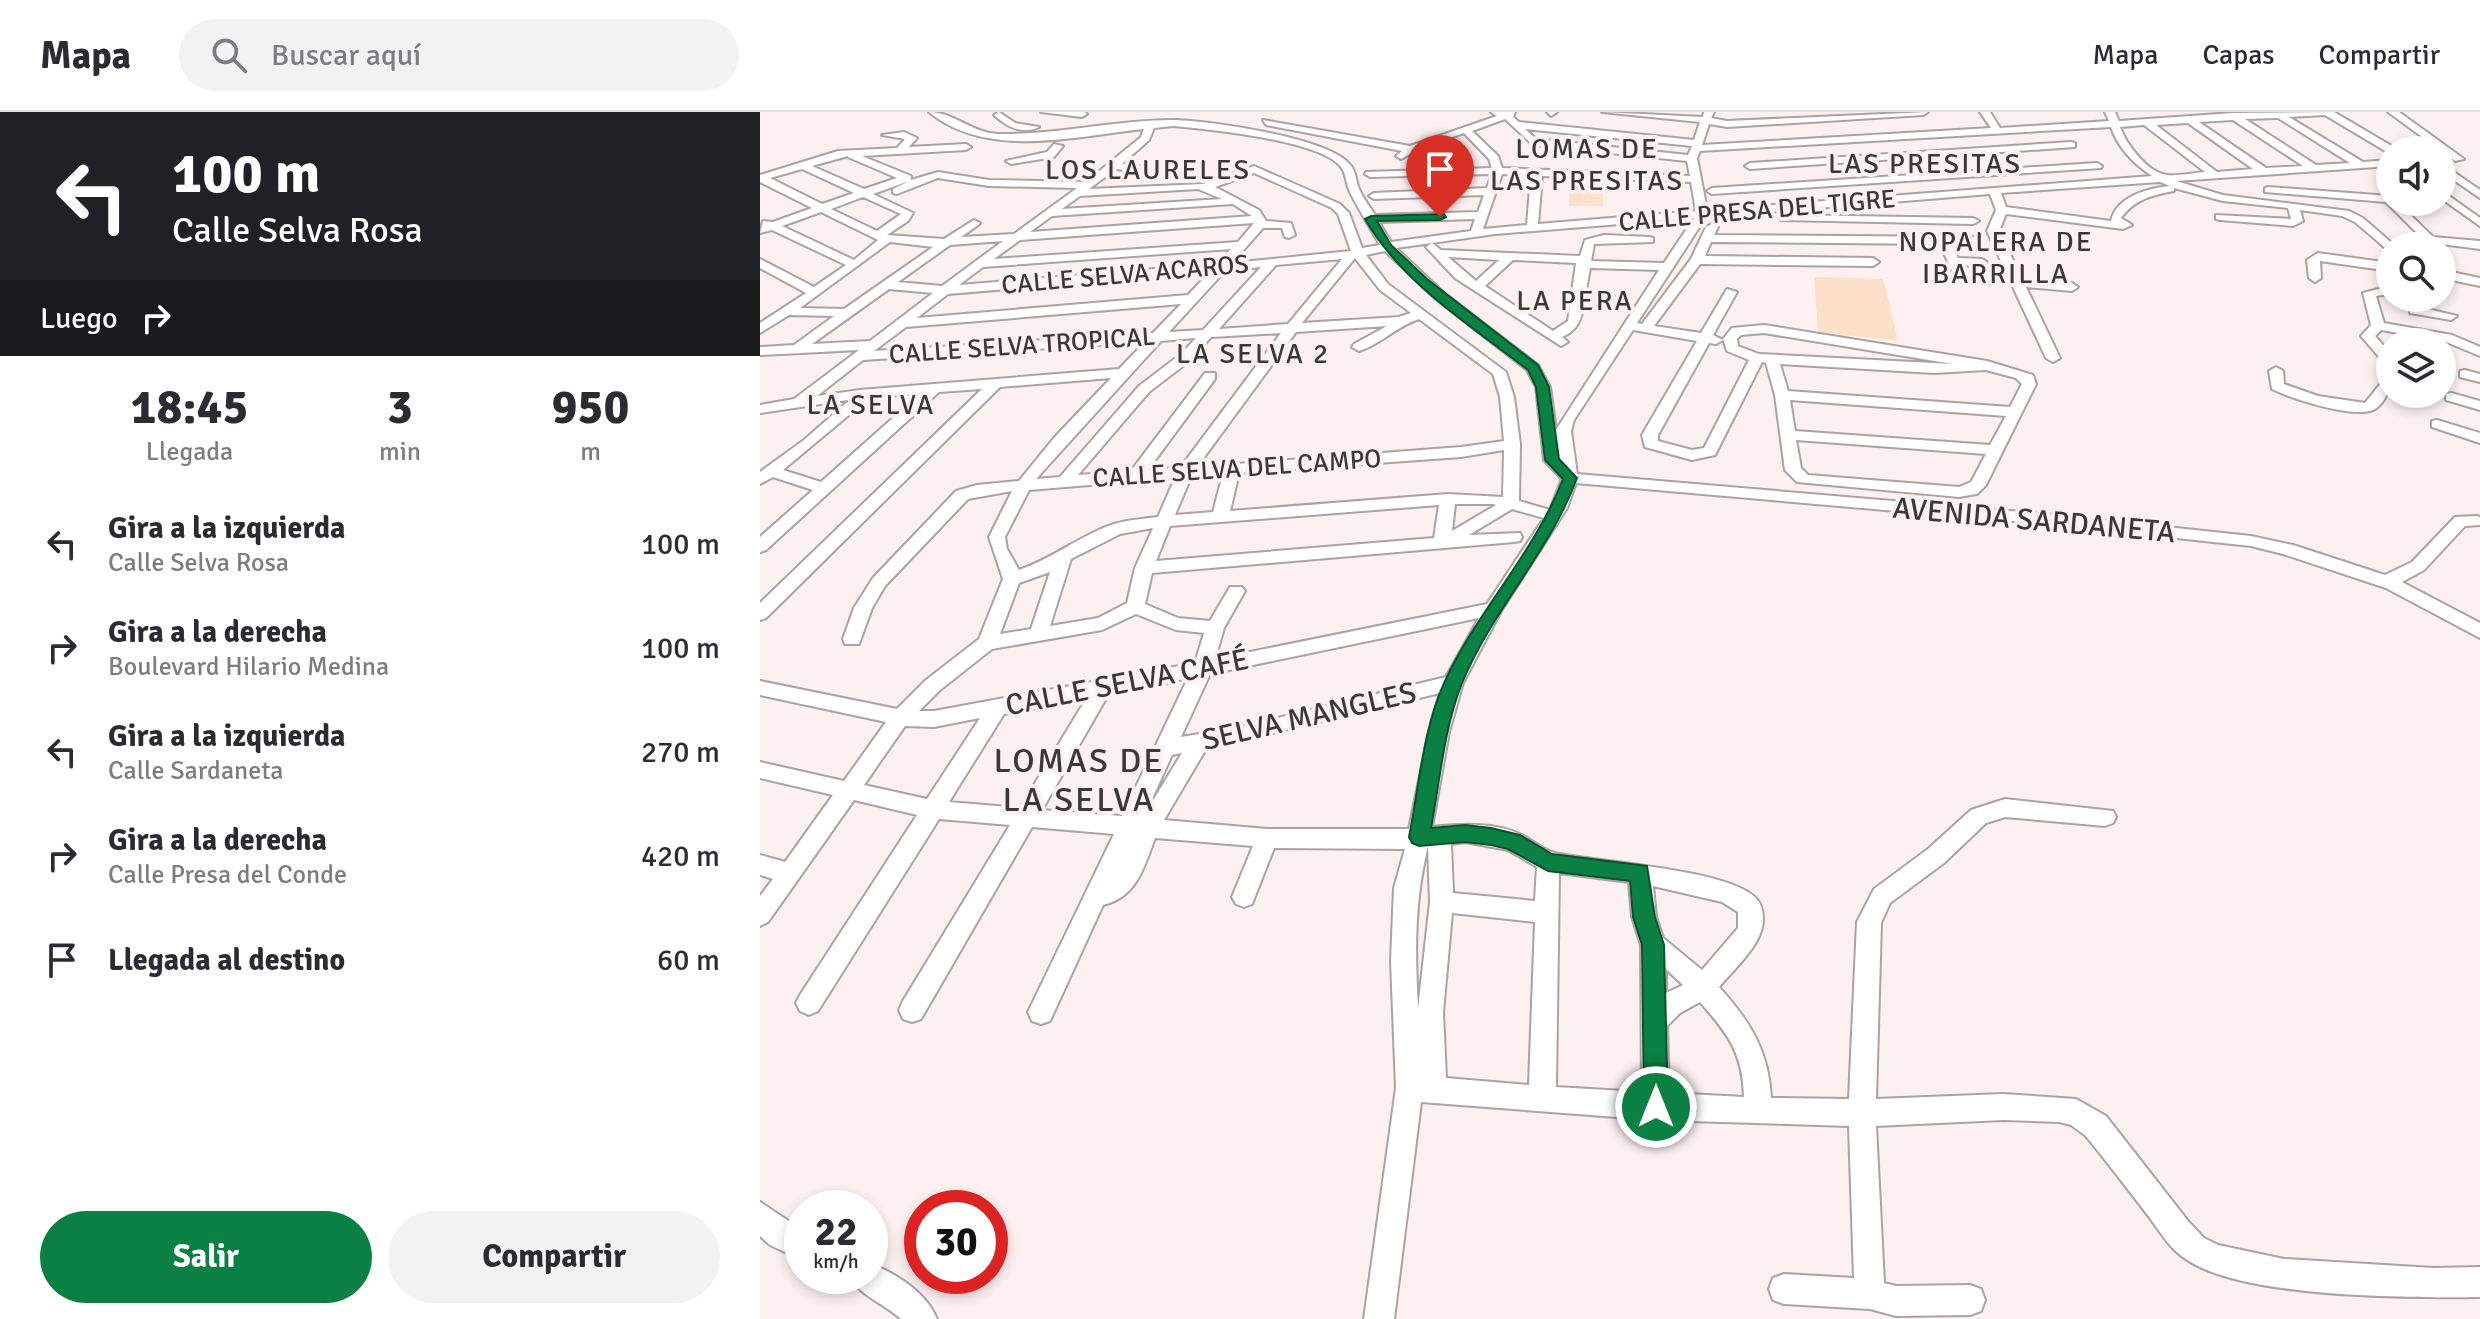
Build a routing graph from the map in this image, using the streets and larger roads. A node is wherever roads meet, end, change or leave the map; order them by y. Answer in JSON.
{"nodes":[{"id":1,"x":934,"y":112,"type":"edge"},
{"id":2,"x":1046,"y":112,"type":"edge"},
{"id":3,"x":1496,"y":112,"type":"edge"},
{"id":4,"x":1923,"y":112,"type":"edge"},
{"id":5,"x":1985,"y":112,"type":"edge"},
{"id":6,"x":2065,"y":112,"type":"edge"},
{"id":7,"x":2326,"y":112,"type":"edge"},
{"id":8,"x":2393,"y":112,"type":"edge"},
{"id":9,"x":1084,"y":113,"type":"edge"},
{"id":10,"x":1659,"y":114,"type":"edge"},
{"id":11,"x":2277,"y":114,"type":"edge"},
{"id":12,"x":999,"y":115,"type":"dead end"},
{"id":13,"x":1614,"y":115,"type":"edge"},
{"id":14,"x":2231,"y":115,"type":"edge"},
{"id":15,"x":1187,"y":116,"type":"edge"},
{"id":16,"x":1804,"y":116,"type":"edge"},
{"id":17,"x":1713,"y":117,"type":"edge"},
{"id":18,"x":2112,"y":117,"type":"edge"},
{"id":19,"x":1463,"y":118,"type":"dead end"},
{"id":20,"x":1513,"y":118,"type":"edge"},
{"id":21,"x":2145,"y":121,"type":"junction"},
{"id":22,"x":2191,"y":121,"type":"junction"},
{"id":23,"x":1266,"y":122,"type":"dead end"},
{"id":24,"x":1482,"y":125,"type":"junction"},
{"id":25,"x":2071,"y":125,"type":"junction"},
{"id":26,"x":1148,"y":126,"type":"junction"},
{"id":27,"x":1646,"y":126,"type":"dead end"},
{"id":28,"x":2047,"y":126,"type":"junction"},
{"id":29,"x":1059,"y":127,"type":"junction"},
{"id":30,"x":1436,"y":129,"type":"dead end"},
{"id":31,"x":1996,"y":129,"type":"junction"},
{"id":32,"x":1466,"y":130,"type":"junction"},
{"id":33,"x":887,"y":135,"type":"dead end"},
{"id":34,"x":1451,"y":135,"type":"junction"},
{"id":35,"x":1896,"y":135,"type":"junction"},
{"id":36,"x":1411,"y":136,"type":"dead end"},
{"id":37,"x":2430,"y":136,"type":"edge"},
{"id":38,"x":2376,"y":141,"type":"edge"},
{"id":39,"x":1425,"y":143,"type":"junction"},
{"id":40,"x":1738,"y":145,"type":"junction"},
{"id":41,"x":2071,"y":145,"type":"junction"},
{"id":42,"x":1058,"y":146,"type":"junction"},
{"id":43,"x":966,"y":147,"type":"dead end"},
{"id":44,"x":901,"y":149,"type":"junction"},
{"id":45,"x":1409,"y":149,"type":"junction"},
{"id":46,"x":994,"y":151,"type":"dead end"},
{"id":47,"x":847,"y":153,"type":"junction"},
{"id":48,"x":1700,"y":154,"type":"junction"},
{"id":49,"x":1915,"y":156,"type":"junction"},
{"id":50,"x":1011,"y":161,"type":"dead end"},
{"id":51,"x":800,"y":164,"type":"junction"},
{"id":52,"x":2376,"y":164,"type":"edge"},
{"id":53,"x":2361,"y":165,"type":"junction"},
{"id":54,"x":1114,"y":166,"type":"junction"},
{"id":55,"x":1750,"y":166,"type":"junction"},
{"id":56,"x":2097,"y":166,"type":"junction"},
{"id":57,"x":2338,"y":167,"type":"junction"},
{"id":58,"x":2315,"y":169,"type":"junction"},
{"id":59,"x":1498,"y":171,"type":"junction"},
{"id":60,"x":1537,"y":172,"type":"junction"},
{"id":61,"x":2264,"y":172,"type":"junction"},
{"id":62,"x":1400,"y":173,"type":"junction"},
{"id":63,"x":1370,"y":174,"type":"dead end"},
{"id":64,"x":2214,"y":174,"type":"junction"},
{"id":65,"x":952,"y":176,"type":"junction"},
{"id":66,"x":1934,"y":176,"type":"junction"},
{"id":67,"x":2456,"y":177,"type":"edge"},
{"id":68,"x":1695,"y":179,"type":"junction"},
{"id":69,"x":2161,"y":179,"type":"junction"},
{"id":70,"x":1222,"y":180,"type":"junction"},
{"id":71,"x":2116,"y":182,"type":"junction"},
{"id":72,"x":2183,"y":184,"type":"junction"},
{"id":73,"x":1089,"y":185,"type":"junction"},
{"id":74,"x":1205,"y":187,"type":"junction"},
{"id":75,"x":894,"y":188,"type":"junction"},
{"id":76,"x":1765,"y":188,"type":"junction"},
{"id":77,"x":1994,"y":190,"type":"junction"},
{"id":78,"x":1492,"y":191,"type":"junction"},
{"id":79,"x":1712,"y":191,"type":"junction"},
{"id":80,"x":1077,"y":193,"type":"junction"},
{"id":81,"x":867,"y":194,"type":"junction"},
{"id":82,"x":1951,"y":194,"type":"junction"},
{"id":83,"x":1937,"y":195,"type":"junction"},
{"id":84,"x":2480,"y":195,"type":"edge"},
{"id":85,"x":1374,"y":196,"type":"dead end"},
{"id":86,"x":2357,"y":197,"type":"junction"},
{"id":87,"x":882,"y":199,"type":"junction"},
{"id":88,"x":2376,"y":199,"type":"edge"},
{"id":89,"x":1235,"y":201,"type":"junction"},
{"id":90,"x":1852,"y":201,"type":"junction"},
{"id":91,"x":2293,"y":205,"type":"junction"},
{"id":92,"x":2456,"y":205,"type":"edge"},
{"id":93,"x":1777,"y":208,"type":"junction"},
{"id":94,"x":821,"y":210,"type":"junction"},
{"id":95,"x":2002,"y":210,"type":"junction"},
{"id":96,"x":1052,"y":213,"type":"junction"},
{"id":97,"x":1711,"y":214,"type":"junction"},
{"id":98,"x":1484,"y":215,"type":"junction"},
{"id":99,"x":2406,"y":216,"type":"edge"},
{"id":100,"x":2220,"y":217,"type":"dead end"},
{"id":101,"x":760,"y":219,"type":"edge"},
{"id":102,"x":1371,"y":219,"type":"junction"},
{"id":103,"x":1858,"y":220,"type":"junction"},
{"id":104,"x":1949,"y":220,"type":"junction"},
{"id":105,"x":1260,"y":221,"type":"junction"},
{"id":106,"x":1973,"y":221,"type":"dead end"},
{"id":107,"x":974,"y":223,"type":"dead end"},
{"id":108,"x":2480,"y":223,"type":"edge"},
{"id":109,"x":773,"y":226,"type":"junction"},
{"id":110,"x":760,"y":230,"type":"edge"},
{"id":111,"x":1289,"y":230,"type":"dead end"},
{"id":112,"x":1476,"y":233,"type":"junction"},
{"id":113,"x":1530,"y":234,"type":"junction"},
{"id":114,"x":1019,"y":235,"type":"junction"},
{"id":115,"x":2376,"y":236,"type":"edge"},
{"id":116,"x":1708,"y":238,"type":"junction"},
{"id":117,"x":886,"y":239,"type":"junction"},
{"id":118,"x":1649,"y":240,"type":"dead end"},
{"id":119,"x":1865,"y":240,"type":"junction"},
{"id":120,"x":1944,"y":241,"type":"junction"},
{"id":121,"x":1976,"y":241,"type":"dead end"},
{"id":122,"x":945,"y":242,"type":"junction"},
{"id":123,"x":1239,"y":245,"type":"junction"},
{"id":124,"x":2480,"y":245,"type":"edge"},
{"id":125,"x":1367,"y":251,"type":"junction"},
{"id":126,"x":1516,"y":256,"type":"junction"},
{"id":127,"x":839,"y":258,"type":"junction"},
{"id":128,"x":1274,"y":260,"type":"junction"},
{"id":129,"x":1697,"y":260,"type":"junction"},
{"id":130,"x":760,"y":263,"type":"edge"},
{"id":131,"x":1982,"y":263,"type":"dead end"},
{"id":132,"x":979,"y":264,"type":"junction"},
{"id":133,"x":855,"y":265,"type":"junction"},
{"id":134,"x":1582,"y":265,"type":"junction"},
{"id":135,"x":2376,"y":265,"type":"edge"},
{"id":136,"x":1224,"y":266,"type":"junction"},
{"id":137,"x":1667,"y":270,"type":"junction"},
{"id":138,"x":2456,"y":277,"type":"edge"},
{"id":139,"x":2315,"y":278,"type":"dead end"},
{"id":140,"x":2015,"y":282,"type":"junction"},
{"id":141,"x":2480,"y":282,"type":"edge"},
{"id":142,"x":885,"y":285,"type":"junction"},
{"id":143,"x":1477,"y":287,"type":"junction"},
{"id":144,"x":2072,"y":287,"type":"dead end"},
{"id":145,"x":945,"y":290,"type":"junction"},
{"id":146,"x":814,"y":292,"type":"junction"},
{"id":147,"x":1731,"y":292,"type":"dead end"},
{"id":148,"x":2376,"y":292,"type":"edge"},
{"id":149,"x":1192,"y":299,"type":"junction"},
{"id":150,"x":1612,"y":299,"type":"dead end"},
{"id":151,"x":1576,"y":300,"type":"junction"},
{"id":152,"x":2429,"y":312,"type":"edge"},
{"id":153,"x":848,"y":313,"type":"junction"},
{"id":154,"x":2436,"y":313,"type":"joint"},
{"id":155,"x":782,"y":314,"type":"junction"},
{"id":156,"x":760,"y":315,"type":"edge"},
{"id":157,"x":1420,"y":315,"type":"junction"},
{"id":158,"x":2451,"y":316,"type":"dead end"},
{"id":159,"x":1400,"y":321,"type":"junction"},
{"id":160,"x":1632,"y":322,"type":"junction"},
{"id":161,"x":902,"y":323,"type":"junction"},
{"id":162,"x":1649,"y":325,"type":"junction"},
{"id":163,"x":2378,"y":326,"type":"joint"},
{"id":164,"x":2376,"y":328,"type":"edge"},
{"id":165,"x":760,"y":329,"type":"edge"},
{"id":166,"x":1291,"y":329,"type":"junction"},
{"id":167,"x":1206,"y":334,"type":"junction"},
{"id":168,"x":1706,"y":334,"type":"junction"},
{"id":169,"x":1155,"y":337,"type":"junction"},
{"id":170,"x":1731,"y":338,"type":"junction"},
{"id":171,"x":2376,"y":345,"type":"edge"},
{"id":172,"x":799,"y":347,"type":"junction"},
{"id":173,"x":1359,"y":347,"type":"dead end"},
{"id":174,"x":868,"y":350,"type":"junction"},
{"id":175,"x":760,"y":351,"type":"edge"},
{"id":176,"x":2479,"y":352,"type":"edge"},
{"id":177,"x":1765,"y":358,"type":"junction"},
{"id":178,"x":2053,"y":358,"type":"dead end"},
{"id":179,"x":1984,"y":366,"type":"junction"},
{"id":180,"x":2276,"y":371,"type":"dead end"},
{"id":181,"x":1124,"y":373,"type":"junction"},
{"id":182,"x":1210,"y":376,"type":"dead end"},
{"id":183,"x":995,"y":384,"type":"junction"},
{"id":184,"x":924,"y":390,"type":"junction"},
{"id":185,"x":1782,"y":395,"type":"junction"},
{"id":186,"x":2376,"y":398,"type":"edge"},
{"id":187,"x":2456,"y":399,"type":"edge"},
{"id":188,"x":800,"y":402,"type":"junction"},
{"id":189,"x":2480,"y":406,"type":"edge"},
{"id":190,"x":760,"y":409,"type":"edge"},
{"id":191,"x":2013,"y":412,"type":"junction"},
{"id":192,"x":2437,"y":424,"type":"dead end"},
{"id":193,"x":1789,"y":435,"type":"junction"},
{"id":194,"x":2480,"y":438,"type":"edge"},
{"id":195,"x":1505,"y":445,"type":"junction"},
{"id":196,"x":1994,"y":450,"type":"junction"},
{"id":197,"x":1232,"y":470,"type":"junction"},
{"id":198,"x":1185,"y":472,"type":"junction"},
{"id":199,"x":765,"y":475,"type":"edge"},
{"id":200,"x":1136,"y":475,"type":"junction"},
{"id":201,"x":1065,"y":481,"type":"junction"},
{"id":202,"x":1023,"y":485,"type":"junction"},
{"id":203,"x":824,"y":488,"type":"junction"},
{"id":204,"x":1563,"y":496,"type":"junction"},
{"id":205,"x":1448,"y":499,"type":"junction"},
{"id":206,"x":1520,"y":506,"type":"junction"},
{"id":207,"x":1221,"y":514,"type":"junction"},
{"id":208,"x":1163,"y":521,"type":"junction"},
{"id":209,"x":2477,"y":521,"type":"dead end"},
{"id":210,"x":1514,"y":537,"type":"junction"},
{"id":211,"x":1442,"y":544,"type":"junction"},
{"id":212,"x":760,"y":546,"type":"edge"},
{"id":213,"x":1063,"y":558,"type":"junction"},
{"id":214,"x":1144,"y":568,"type":"junction"},
{"id":215,"x":1012,"y":579,"type":"junction"},
{"id":216,"x":2387,"y":582,"type":"junction"},
{"id":217,"x":1236,"y":591,"type":"dead end"},
{"id":218,"x":1135,"y":607,"type":"junction"},
{"id":219,"x":1485,"y":610,"type":"junction"},
{"id":220,"x":760,"y":614,"type":"edge"},
{"id":221,"x":1215,"y":628,"type":"junction"},
{"id":222,"x":2480,"y":631,"type":"edge"},
{"id":223,"x":1038,"y":635,"type":"junction"},
{"id":224,"x":852,"y":639,"type":"dead end"},
{"id":225,"x":987,"y":643,"type":"junction"},
{"id":226,"x":1203,"y":668,"type":"junction"},
{"id":227,"x":1453,"y":683,"type":"junction"},
{"id":228,"x":760,"y":688,"type":"edge"},
{"id":229,"x":1102,"y":689,"type":"junction"},
{"id":230,"x":997,"y":709,"type":"junction"},
{"id":231,"x":901,"y":717,"type":"junction"},
{"id":232,"x":1200,"y":742,"type":"junction"},
{"id":233,"x":1166,"y":748,"type":"junction"},
{"id":234,"x":760,"y":770,"type":"edge"},
{"id":235,"x":848,"y":792,"type":"junction"},
{"id":236,"x":930,"y":809,"type":"junction"},
{"id":237,"x":1024,"y":816,"type":"junction"},
{"id":238,"x":2105,"y":817,"type":"dead end"},
{"id":239,"x":1137,"y":827,"type":"junction"},
{"id":240,"x":1430,"y":836,"type":"junction"},
{"id":241,"x":1267,"y":838,"type":"junction"},
{"id":242,"x":1548,"y":862,"type":"junction"},
{"id":243,"x":760,"y":865,"type":"edge"},
{"id":244,"x":791,"y":874,"type":"junction"},
{"id":245,"x":1641,"y":882,"type":"junction"},
{"id":246,"x":1244,"y":897,"type":"dead end"},
{"id":247,"x":1442,"y":902,"type":"junction"},
{"id":248,"x":1547,"y":913,"type":"junction"},
{"id":249,"x":760,"y":915,"type":"edge"},
{"id":250,"x":1653,"y":945,"type":"junction"},
{"id":251,"x":1703,"y":988,"type":"junction"},
{"id":252,"x":809,"y":1003,"type":"dead end"},
{"id":253,"x":912,"y":1010,"type":"dead end"},
{"id":254,"x":1041,"y":1012,"type":"dead end"},
{"id":255,"x":1656,"y":1020,"type":"junction"},
{"id":256,"x":1421,"y":1089,"type":"junction"},
{"id":257,"x":1542,"y":1100,"type":"junction"},
{"id":258,"x":1656,"y":1107,"type":"junction"},
{"id":259,"x":1758,"y":1111,"type":"junction"},
{"id":260,"x":1862,"y":1113,"type":"junction"},
{"id":261,"x":760,"y":1216,"type":"edge"},
{"id":262,"x":784,"y":1237,"type":"edge"},
{"id":263,"x":2480,"y":1282,"type":"edge"},
{"id":264,"x":888,"y":1289,"type":"edge"},
{"id":265,"x":1784,"y":1289,"type":"dead end"},
{"id":266,"x":1870,"y":1294,"type":"junction"},
{"id":267,"x":1970,"y":1300,"type":"dead end"},
{"id":268,"x":922,"y":1319,"type":"edge"},
{"id":269,"x":1379,"y":1319,"type":"edge"}],
"edges":[{"from":1,"to":26,"type":"street"},
{"from":2,"to":9,"type":"street"},
{"from":3,"to":20,"type":"street"},
{"from":4,"to":16,"type":"street"},
{"from":5,"to":31,"type":"street"},
{"from":6,"to":25,"type":"street"},
{"from":7,"to":11,"type":"street"},
{"from":7,"to":38,"type":"street"},
{"from":8,"to":37,"type":"street"},
{"from":9,"to":29,"type":"street"},
{"from":10,"to":13,"type":"street"},
{"from":10,"to":17,"type":"street"},
{"from":10,"to":27,"type":"street"},
{"from":11,"to":14,"type":"street"},
{"from":11,"to":53,"type":"street"},
{"from":12,"to":29,"type":"street"},
{"from":14,"to":22,"type":"street"},
{"from":14,"to":58,"type":"street"},
{"from":15,"to":26,"type":"street"},
{"from":15,"to":102,"type":"street"},
{"from":16,"to":17,"type":"street"},
{"from":17,"to":48,"type":"street"},
{"from":18,"to":21,"type":"street"},
{"from":18,"to":25,"type":"street"},
{"from":18,"to":69,"type":"street"},
{"from":19,"to":24,"type":"street"},
{"from":20,"to":24,"type":"street"},
{"from":20,"to":48,"type":"street"},
{"from":20,"to":48,"type":"street"},
{"from":21,"to":22,"type":"street"},
{"from":21,"to":64,"type":"street"},
{"from":22,"to":61,"type":"street"},
{"from":23,"to":45,"type":"street"},
{"from":24,"to":32,"type":"street"},
{"from":25,"to":28,"type":"street"},
{"from":26,"to":29,"type":"street"},
{"from":26,"to":42,"type":"street"},
{"from":26,"to":54,"type":"street"},
{"from":28,"to":31,"type":"street"},
{"from":28,"to":41,"type":"street"},
{"from":30,"to":34,"type":"street"},
{"from":31,"to":35,"type":"street"},
{"from":32,"to":34,"type":"street"},
{"from":32,"to":59,"type":"street"},
{"from":33,"to":44,"type":"street"},
{"from":34,"to":39,"type":"street"},
{"from":35,"to":40,"type":"street"},
{"from":35,"to":49,"type":"street"},
{"from":36,"to":39,"type":"street"},
{"from":39,"to":45,"type":"street"},
{"from":40,"to":48,"type":"street"},
{"from":40,"to":55,"type":"street"},
{"from":41,"to":49,"type":"street"},
{"from":41,"to":56,"type":"street"},
{"from":42,"to":46,"type":"street"},
{"from":42,"to":50,"type":"street"},
{"from":43,"to":44,"type":"street"},
{"from":44,"to":47,"type":"street"},
{"from":44,"to":65,"type":"street"},
{"from":45,"to":62,"type":"street"},
{"from":47,"to":51,"type":"street"},
{"from":47,"to":75,"type":"street"},
{"from":48,"to":68,"type":"street"},
{"from":48,"to":79,"type":"street"},
{"from":49,"to":55,"type":"street"},
{"from":49,"to":66,"type":"street"},
{"from":51,"to":81,"type":"street"},
{"from":51,"to":94,"type":"street"},
{"from":52,"to":53,"type":"street"},
{"from":53,"to":57,"type":"street"},
{"from":54,"to":70,"type":"street"},
{"from":54,"to":73,"type":"street"},
{"from":55,"to":76,"type":"street"},
{"from":56,"to":66,"type":"street"},
{"from":56,"to":71,"type":"street"},
{"from":57,"to":58,"type":"street"},
{"from":57,"to":86,"type":"street"},
{"from":58,"to":61,"type":"street"},
{"from":59,"to":60,"type":"street"},
{"from":59,"to":62,"type":"street"},
{"from":59,"to":78,"type":"street"},
{"from":60,"to":68,"type":"street"},
{"from":60,"to":113,"type":"street"},
{"from":61,"to":64,"type":"street"},
{"from":62,"to":63,"type":"street"},
{"from":64,"to":72,"type":"street"},
{"from":65,"to":73,"type":"street"},
{"from":65,"to":75,"type":"street"},
{"from":66,"to":76,"type":"street"},
{"from":66,"to":82,"type":"street"},
{"from":67,"to":84,"type":"street"},
{"from":68,"to":97,"type":"street"},
{"from":69,"to":71,"type":"street","name":"CALLE PRESA DEL TIGRE"},
{"from":69,"to":72,"type":"street"},
{"from":70,"to":74,"type":"street"},
{"from":70,"to":125,"type":"street"},
{"from":71,"to":77,"type":"street","name":"CALLE PRESA DEL TIGRE"},
{"from":72,"to":86,"type":"street"},
{"from":72,"to":91,"type":"street"},
{"from":72,"to":95,"type":"street"},
{"from":73,"to":80,"type":"street"},
{"from":74,"to":80,"type":"street"},
{"from":74,"to":89,"type":"street"},
{"from":75,"to":81,"type":"street"},
{"from":75,"to":87,"type":"street"},
{"from":76,"to":79,"type":"street"},
{"from":76,"to":93,"type":"street"},
{"from":77,"to":82,"type":"street","name":"CALLE PRESA DEL TIGRE"},
{"from":77,"to":95,"type":"street"},
{"from":78,"to":85,"type":"street"},
{"from":78,"to":98,"type":"street"},
{"from":79,"to":97,"type":"street"},
{"from":80,"to":96,"type":"street"},
{"from":81,"to":87,"type":"street"},
{"from":81,"to":94,"type":"street"},
{"from":82,"to":83,"type":"street","name":"CALLE PRESA DEL TIGRE"},
{"from":83,"to":90,"type":"street","name":"CALLE PRESA DEL TIGRE"},
{"from":83,"to":104,"type":"street"},
{"from":86,"to":88,"type":"street"},
{"from":87,"to":117,"type":"street"},
{"from":89,"to":96,"type":"street"},
{"from":89,"to":105,"type":"street"},
{"from":90,"to":93,"type":"street","name":"CALLE PRESA DEL TIGRE"},
{"from":90,"to":103,"type":"street"},
{"from":91,"to":100,"type":"street"},
{"from":91,"to":115,"type":"street"},
{"from":92,"to":108,"type":"street"},
{"from":93,"to":97,"type":"street","name":"CALLE PRESA DEL TIGRE"},
{"from":94,"to":109,"type":"street"},
{"from":94,"to":117,"type":"street"},
{"from":95,"to":140,"type":"street"},
{"from":96,"to":114,"type":"street"},
{"from":97,"to":103,"type":"street"},
{"from":97,"to":113,"type":"street","name":"CALLE PRESA DEL TIGRE"},
{"from":97,"to":116,"type":"street"},
{"from":97,"to":137,"type":"street"},
{"from":98,"to":102,"type":"street"},
{"from":98,"to":112,"type":"street"},
{"from":99,"to":124,"type":"street"},
{"from":101,"to":109,"type":"street"},
{"from":102,"to":125,"type":"street"},
{"from":103,"to":104,"type":"street"},
{"from":103,"to":119,"type":"street"},
{"from":104,"to":106,"type":"street"},
{"from":105,"to":111,"type":"street"},
{"from":105,"to":114,"type":"street"},
{"from":105,"to":123,"type":"street"},
{"from":107,"to":122,"type":"street"},
{"from":109,"to":110,"type":"street"},
{"from":109,"to":127,"type":"street"},
{"from":112,"to":113,"type":"street","name":"CALLE PRESA DEL TIGRE"},
{"from":112,"to":125,"type":"street","name":"CALLE PRESA DEL TIGRE"},
{"from":113,"to":126,"type":"street"},
{"from":114,"to":122,"type":"street"},
{"from":114,"to":132,"type":"street"},
{"from":116,"to":119,"type":"street"},
{"from":116,"to":129,"type":"street"},
{"from":117,"to":122,"type":"street"},
{"from":117,"to":127,"type":"street"},
{"from":117,"to":133,"type":"street"},
{"from":118,"to":134,"type":"street"},
{"from":119,"to":120,"type":"street"},
{"from":119,"to":129,"type":"street"},
{"from":120,"to":121,"type":"street"},
{"from":120,"to":131,"type":"street"},
{"from":122,"to":142,"type":"street"},
{"from":123,"to":132,"type":"street"},
{"from":123,"to":136,"type":"street"},
{"from":125,"to":128,"type":"street","name":"CALLE SELVA ACAROS"},
{"from":125,"to":157,"type":"street"},
{"from":125,"to":166,"type":"street"},
{"from":125,"to":204,"type":"street"},
{"from":126,"to":134,"type":"street"},
{"from":126,"to":143,"type":"street"},
{"from":126,"to":143,"type":"street"},
{"from":127,"to":133,"type":"street"},
{"from":128,"to":136,"type":"street","name":"CALLE SELVA ACAROS"},
{"from":128,"to":167,"type":"street"},
{"from":129,"to":162,"type":"street"},
{"from":130,"to":146,"type":"street"},
{"from":132,"to":145,"type":"street"},
{"from":133,"to":146,"type":"street"},
{"from":134,"to":137,"type":"street"},
{"from":134,"to":151,"type":"street"},
{"from":135,"to":139,"type":"street"},
{"from":136,"to":145,"type":"street","name":"CALLE SELVA ACAROS"},
{"from":136,"to":149,"type":"street"},
{"from":137,"to":160,"type":"street"},
{"from":138,"to":141,"type":"street"},
{"from":140,"to":144,"type":"street"},
{"from":140,"to":178,"type":"street"},
{"from":142,"to":145,"type":"street","name":"CALLE SELVA ACAROS"},
{"from":142,"to":153,"type":"street"},
{"from":143,"to":151,"type":"street"},
{"from":145,"to":161,"type":"street"},
{"from":146,"to":155,"type":"street"},
{"from":147,"to":168,"type":"street"},
{"from":148,"to":163,"type":"street"},
{"from":149,"to":161,"type":"street"},
{"from":149,"to":169,"type":"street"},
{"from":150,"to":151,"type":"street"},
{"from":152,"to":154,"type":"street"},
{"from":153,"to":155,"type":"street"},
{"from":153,"to":172,"type":"street"},
{"from":154,"to":158,"type":"street"},
{"from":155,"to":156,"type":"street"},
{"from":155,"to":165,"type":"street"},
{"from":157,"to":159,"type":"street","name":"CALLE SELVA TROPICAL"},
{"from":157,"to":195,"type":"street"},
{"from":159,"to":166,"type":"street","name":"CALLE SELVA TROPICAL"},
{"from":159,"to":173,"type":"street"},
{"from":160,"to":162,"type":"street"},
{"from":160,"to":204,"type":"street"},
{"from":161,"to":174,"type":"street"},
{"from":162,"to":168,"type":"street"},
{"from":163,"to":176,"type":"street"},
{"from":164,"to":171,"type":"street"},
{"from":166,"to":167,"type":"street","name":"CALLE SELVA TROPICAL"},
{"from":166,"to":198,"type":"street"},
{"from":167,"to":169,"type":"street","name":"CALLE SELVA TROPICAL"},
{"from":167,"to":201,"type":"street"},
{"from":168,"to":170,"type":"street"},
{"from":168,"to":177,"type":"street"},
{"from":169,"to":174,"type":"street","name":"CALLE SELVA TROPICAL"},
{"from":169,"to":181,"type":"street"},
{"from":170,"to":177,"type":"street"},
{"from":170,"to":179,"type":"street"},
{"from":172,"to":174,"type":"street","name":"CALLE SELVA TROPICAL"},
{"from":172,"to":175,"type":"street","name":"CALLE SELVA TROPICAL"},
{"from":174,"to":188,"type":"street"},
{"from":177,"to":179,"type":"street"},
{"from":177,"to":185,"type":"street"},
{"from":179,"to":191,"type":"street"},
{"from":180,"to":186,"type":"street"},
{"from":181,"to":183,"type":"street"},
{"from":181,"to":202,"type":"street"},
{"from":182,"to":200,"type":"street"},
{"from":183,"to":184,"type":"street"},
{"from":183,"to":220,"type":"street"},
{"from":184,"to":188,"type":"street"},
{"from":184,"to":199,"type":"street"},
{"from":184,"to":203,"type":"street"},
{"from":185,"to":191,"type":"street"},
{"from":185,"to":193,"type":"street"},
{"from":187,"to":189,"type":"street"},
{"from":188,"to":190,"type":"street"},
{"from":191,"to":196,"type":"street"},
{"from":192,"to":194,"type":"street"},
{"from":193,"to":196,"type":"street"},
{"from":193,"to":196,"type":"street"},
{"from":195,"to":197,"type":"street","name":"CALLE SELVA DEL CAMPO"},
{"from":195,"to":206,"type":"street"},
{"from":197,"to":198,"type":"street","name":"CALLE SELVA DEL CAMPO"},
{"from":197,"to":207,"type":"street"},
{"from":198,"to":200,"type":"street","name":"CALLE SELVA DEL CAMPO"},
{"from":198,"to":208,"type":"street"},
{"from":199,"to":203,"type":"street"},
{"from":200,"to":201,"type":"street","name":"CALLE SELVA DEL CAMPO"},
{"from":201,"to":202,"type":"street","name":"CALLE SELVA DEL CAMPO"},
{"from":202,"to":215,"type":"street"},
{"from":202,"to":224,"type":"street","name":"CALLE SELVA DEL CAMPO"},
{"from":203,"to":212,"type":"street"},
{"from":204,"to":206,"type":"street","name":"AVENIDA SARDANETA"},
{"from":204,"to":216,"type":"street","name":"AVENIDA SARDANETA"},
{"from":204,"to":219,"type":"street"},
{"from":205,"to":206,"type":"street","name":"AVENIDA SARDANETA"},
{"from":205,"to":207,"type":"street","name":"AVENIDA SARDANETA"},
{"from":205,"to":211,"type":"street"},
{"from":206,"to":210,"type":"street"},
{"from":206,"to":211,"type":"street"},
{"from":207,"to":208,"type":"street","name":"AVENIDA SARDANETA"},
{"from":208,"to":213,"type":"street","name":"AVENIDA SARDANETA"},
{"from":208,"to":214,"type":"street"},
{"from":209,"to":216,"type":"street"},
{"from":210,"to":211,"type":"street"},
{"from":210,"to":219,"type":"street"},
{"from":211,"to":214,"type":"street"},
{"from":213,"to":215,"type":"street","name":"AVENIDA SARDANETA"},
{"from":213,"to":223,"type":"street"},
{"from":214,"to":218,"type":"street"},
{"from":215,"to":225,"type":"street"},
{"from":216,"to":222,"type":"street","name":"AVENIDA SARDANETA"},
{"from":217,"to":221,"type":"street"},
{"from":218,"to":221,"type":"street"},
{"from":218,"to":223,"type":"street"},
{"from":219,"to":226,"type":"street","name":"CALLE SELVA CAFÉ"},
{"from":219,"to":227,"type":"street"},
{"from":221,"to":226,"type":"street"},
{"from":223,"to":225,"type":"street"},
{"from":225,"to":231,"type":"street"},
{"from":226,"to":229,"type":"street","name":"CALLE SELVA CAFÉ"},
{"from":226,"to":233,"type":"street"},
{"from":227,"to":232,"type":"street","name":"SELVA MANGLES"},
{"from":227,"to":240,"type":"street"},
{"from":228,"to":231,"type":"street","name":"CALLE SELVA CAFÉ"},
{"from":229,"to":230,"type":"street","name":"CALLE SELVA CAFÉ"},
{"from":229,"to":237,"type":"street"},
{"from":230,"to":231,"type":"street","name":"CALLE SELVA CAFÉ"},
{"from":230,"to":236,"type":"street"},
{"from":231,"to":235,"type":"street"},
{"from":232,"to":233,"type":"street","name":"SELVA MANGLES"},
{"from":232,"to":239,"type":"street"},
{"from":233,"to":239,"type":"street"},
{"from":234,"to":235,"type":"street"},
{"from":235,"to":236,"type":"street"},
{"from":235,"to":244,"type":"street"},
{"from":236,"to":237,"type":"street"},
{"from":236,"to":252,"type":"street"},
{"from":237,"to":239,"type":"street"},
{"from":237,"to":253,"type":"street"},
{"from":238,"to":260,"type":"street"},
{"from":239,"to":241,"type":"street"},
{"from":239,"to":254,"type":"street"},
{"from":240,"to":241,"type":"street"},
{"from":240,"to":242,"type":"street"},
{"from":240,"to":247,"type":"street"},
{"from":240,"to":256,"type":"street"},
{"from":241,"to":246,"type":"street"},
{"from":242,"to":245,"type":"street"},
{"from":242,"to":248,"type":"street"},
{"from":243,"to":244,"type":"street"},
{"from":244,"to":249,"type":"street"},
{"from":245,"to":250,"type":"street"},
{"from":245,"to":251,"type":"street"},
{"from":247,"to":248,"type":"street"},
{"from":247,"to":256,"type":"street"},
{"from":248,"to":257,"type":"street"},
{"from":250,"to":251,"type":"street"},
{"from":250,"to":255,"type":"street"},
{"from":251,"to":255,"type":"street"},
{"from":251,"to":259,"type":"street"},
{"from":255,"to":258,"type":"street"},
{"from":256,"to":257,"type":"street"},
{"from":256,"to":269,"type":"street"},
{"from":257,"to":258,"type":"street"},
{"from":258,"to":259,"type":"street"},
{"from":259,"to":260,"type":"street"},
{"from":260,"to":263,"type":"street"},
{"from":260,"to":266,"type":"street"},
{"from":261,"to":262,"type":"street"},
{"from":264,"to":268,"type":"street"},
{"from":265,"to":266,"type":"street"},
{"from":266,"to":267,"type":"street"}]}
